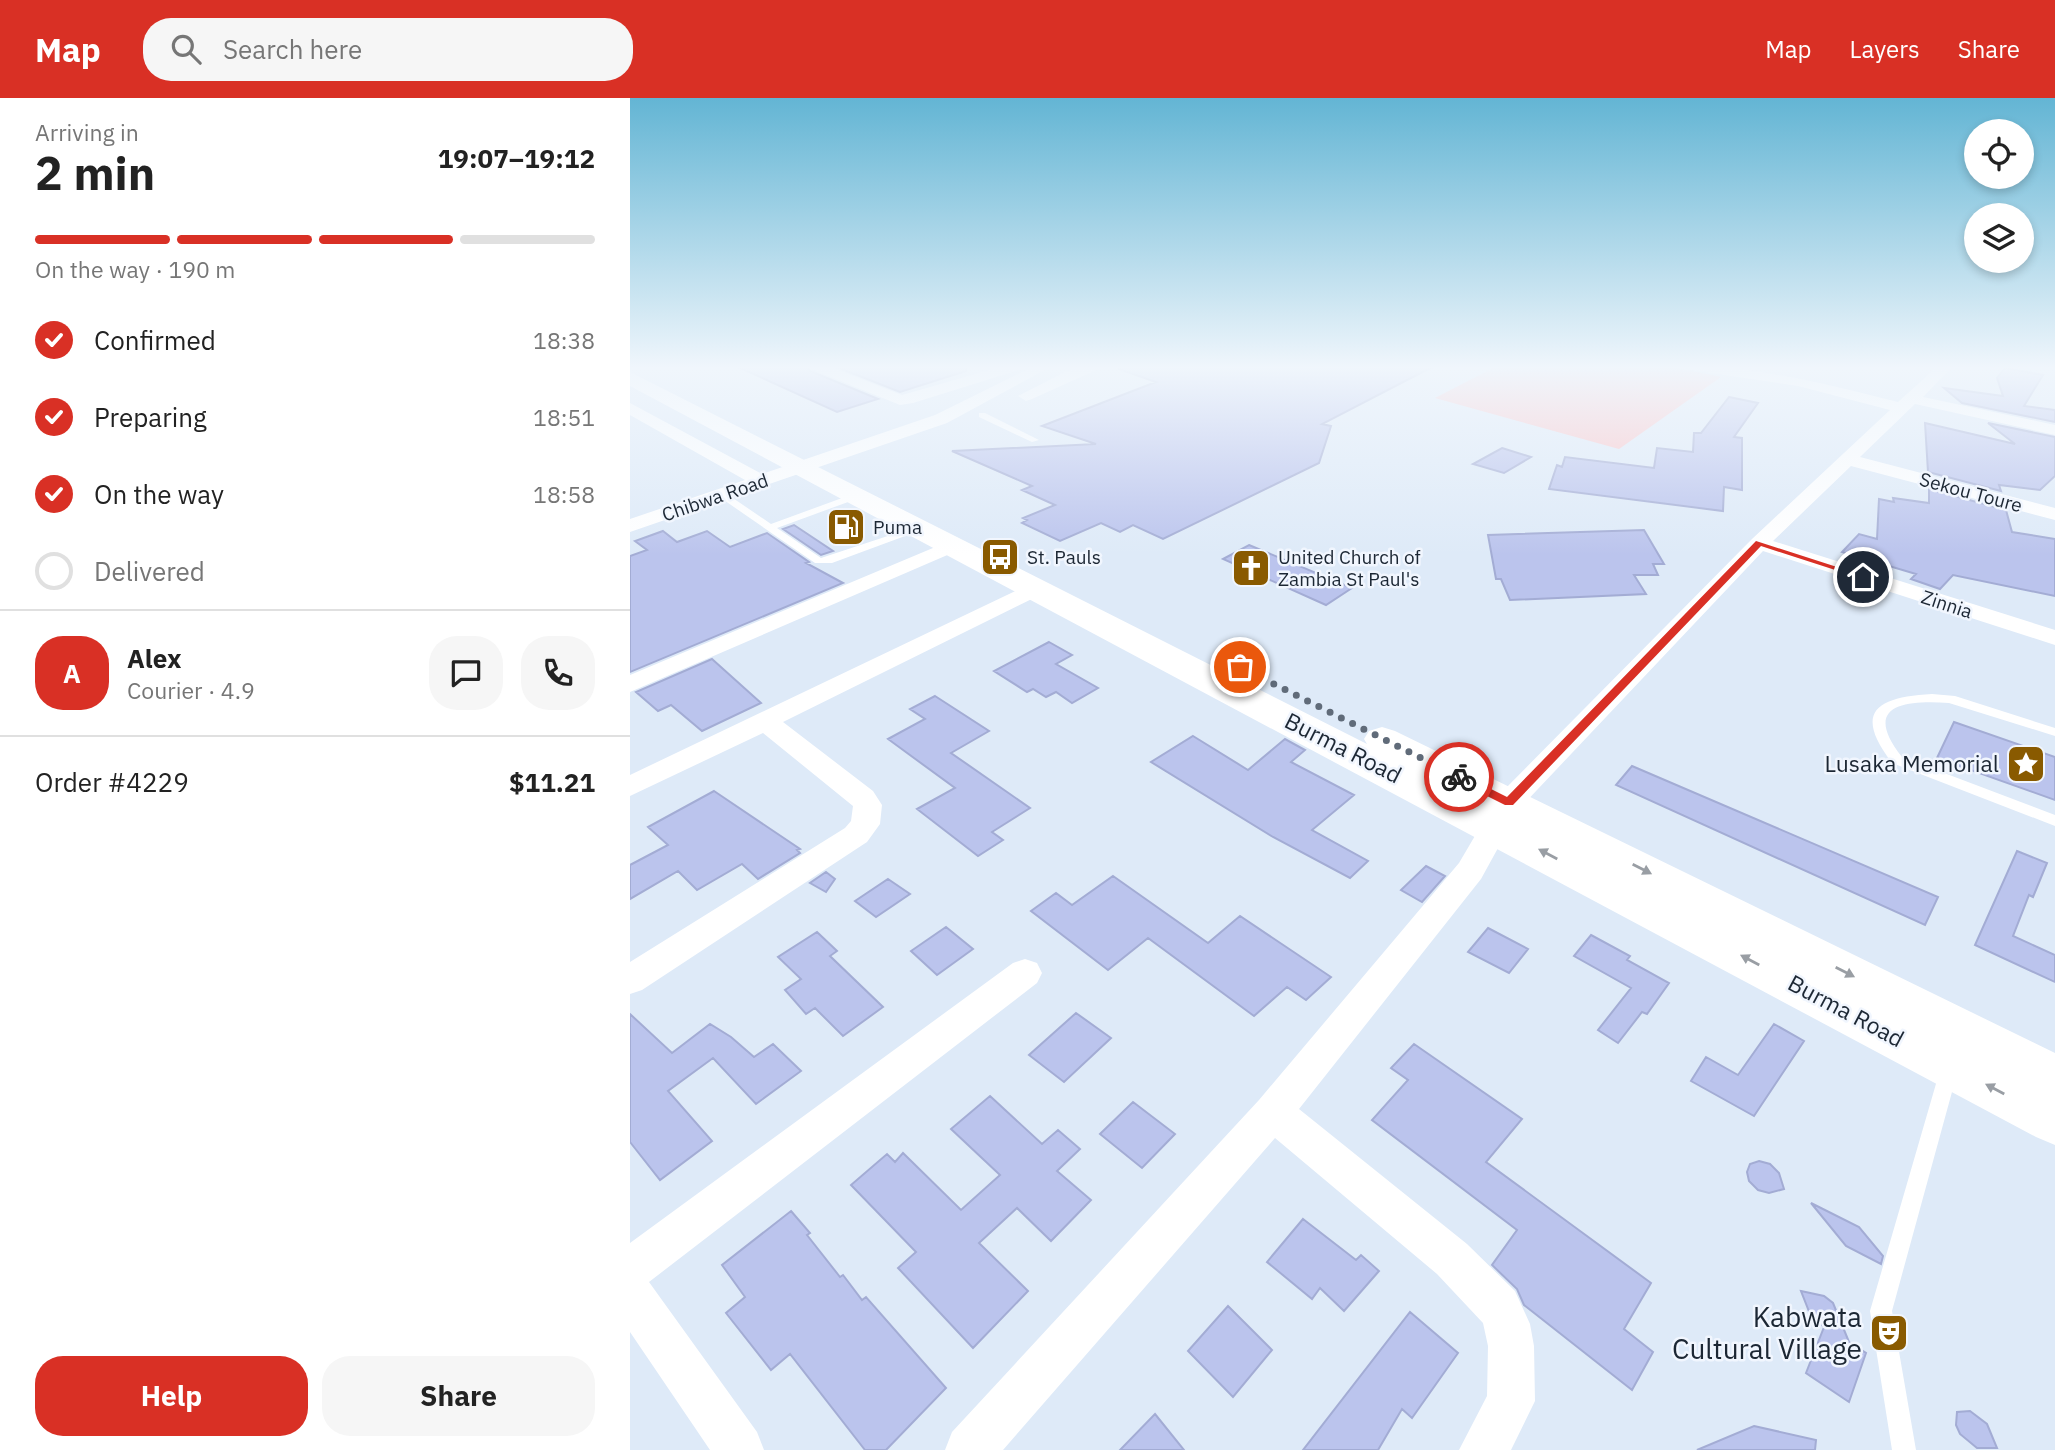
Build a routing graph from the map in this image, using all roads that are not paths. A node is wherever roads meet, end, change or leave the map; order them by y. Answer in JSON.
{"nodes":[{"id":1,"x":668,"y":429,"type":"edge"},
{"id":2,"x":739,"y":429,"type":"edge"},
{"id":3,"x":752,"y":429,"type":"edge"},
{"id":4,"x":907,"y":429,"type":"edge"},
{"id":5,"x":1012,"y":429,"type":"edge"},
{"id":6,"x":1879,"y":429,"type":"edge"},
{"id":7,"x":1035,"y":440,"type":"dead end"},
{"id":8,"x":1846,"y":459,"type":"junction"},
{"id":9,"x":812,"y":463,"type":"junction"},
{"id":10,"x":760,"y":481,"type":"junction"},
{"id":11,"x":721,"y":494,"type":"junction"},
{"id":12,"x":856,"y":496,"type":"junction"},
{"id":13,"x":2055,"y":514,"type":"edge"},
{"id":14,"x":630,"y":526,"type":"edge"},
{"id":15,"x":768,"y":528,"type":"junction"},
{"id":16,"x":919,"y":529,"type":"junction"},
{"id":17,"x":1759,"y":543,"type":"junction"},
{"id":18,"x":952,"y":546,"type":"junction"},
{"id":19,"x":1034,"y":589,"type":"junction"},
{"id":20,"x":2055,"y":638,"type":"edge"},
{"id":21,"x":630,"y":684,"type":"edge"},
{"id":22,"x":765,"y":721,"type":"junction"},
{"id":23,"x":2055,"y":732,"type":"edge"},
{"id":24,"x":630,"y":786,"type":"edge"},
{"id":25,"x":1501,"y":814,"type":"junction"},
{"id":26,"x":2055,"y":821,"type":"edge"},
{"id":27,"x":1025,"y":973,"type":"dead end"},
{"id":28,"x":630,"y":980,"type":"edge"},
{"id":29,"x":1950,"y":1065,"type":"junction"},
{"id":30,"x":2055,"y":1078,"type":"edge"},
{"id":31,"x":1273,"y":1112,"type":"junction"},
{"id":32,"x":2055,"y":1120,"type":"edge"},
{"id":33,"x":630,"y":1270,"type":"edge"},
{"id":34,"x":630,"y":1293,"type":"edge"},
{"id":35,"x":738,"y":1450,"type":"edge"},
{"id":36,"x":970,"y":1450,"type":"edge"},
{"id":37,"x":1483,"y":1450,"type":"edge"},
{"id":38,"x":1904,"y":1450,"type":"edge"}],
"edges":[{"from":1,"to":10,"type":"street"},
{"from":2,"to":9,"type":"main road","name":"Burma Road"},
{"from":3,"to":9,"type":"main road","name":"Burma Road"},
{"from":4,"to":9,"type":"street","name":"Chibwa Road"},
{"from":5,"to":7,"type":"lane"},
{"from":6,"to":8,"type":"street"},
{"from":8,"to":13,"type":"street","name":"Sekou Toure"},
{"from":8,"to":17,"type":"street"},
{"from":9,"to":10,"type":"street","name":"Chibwa Road"},
{"from":9,"to":12,"type":"main road","name":"Burma Road"},
{"from":9,"to":25,"type":"main road","name":"Burma Road"},
{"from":10,"to":11,"type":"street","name":"Chibwa Road"},
{"from":11,"to":14,"type":"street","name":"Chibwa Road"},
{"from":11,"to":15,"type":"lane"},
{"from":12,"to":15,"type":"lane"},
{"from":12,"to":16,"type":"main road","name":"Burma Road"},
{"from":15,"to":16,"type":"lane"},
{"from":16,"to":18,"type":"main road","name":"Burma Road"},
{"from":17,"to":20,"type":"street","name":"Zinnia"},
{"from":17,"to":25,"type":"street"},
{"from":18,"to":19,"type":"main road","name":"Burma Road"},
{"from":18,"to":21,"type":"street"},
{"from":19,"to":22,"type":"street"},
{"from":19,"to":25,"type":"main road","name":"Burma Road"},
{"from":22,"to":24,"type":"street"},
{"from":22,"to":28,"type":"street"},
{"from":23,"to":26,"type":"lane"},
{"from":29,"to":25,"type":"main road","name":"Burma Road","one_way":true},
{"from":25,"to":30,"type":"main road","name":"Burma Road","one_way":true},
{"from":25,"to":31,"type":"street"},
{"from":27,"to":33,"type":"street"},
{"from":32,"to":29,"type":"main road","name":"Burma Road","one_way":true},
{"from":29,"to":38,"type":"lane"},
{"from":31,"to":36,"type":"street"},
{"from":31,"to":37,"type":"street"},
{"from":34,"to":35,"type":"street"}]}
